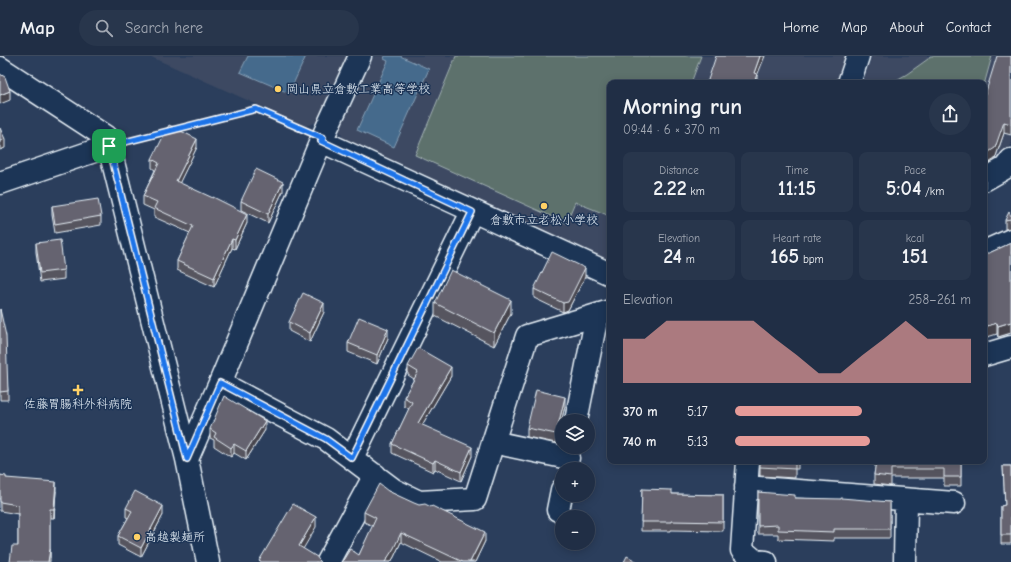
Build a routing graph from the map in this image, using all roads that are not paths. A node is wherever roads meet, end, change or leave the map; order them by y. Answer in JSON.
{"nodes":[{"id":1,"x":360,"y":56,"type":"edge"},
{"id":2,"x":858,"y":56,"type":"edge"},
{"id":3,"x":0,"y":68,"type":"edge"},
{"id":4,"x":850,"y":80,"type":"edge"},
{"id":5,"x":322,"y":140,"type":"junction"},
{"id":6,"x":109,"y":146,"type":"junction"},
{"id":7,"x":1011,"y":160,"type":"edge"},
{"id":8,"x":987,"y":178,"type":"edge"},
{"id":9,"x":0,"y":183,"type":"edge"},
{"id":10,"x":472,"y":212,"type":"junction"},
{"id":11,"x":1011,"y":240,"type":"edge"},
{"id":12,"x":987,"y":251,"type":"edge"},
{"id":13,"x":607,"y":273,"type":"edge"},
{"id":14,"x":603,"y":313,"type":"edge"},
{"id":15,"x":1011,"y":347,"type":"edge"},
{"id":16,"x":987,"y":354,"type":"edge"},
{"id":17,"x":220,"y":383,"type":"junction"},
{"id":18,"x":578,"y":414,"type":"edge"},
{"id":19,"x":493,"y":442,"type":"junction"},
{"id":20,"x":352,"y":458,"type":"junction"},
{"id":21,"x":568,"y":458,"type":"edge"},
{"id":22,"x":187,"y":459,"type":"junction"},
{"id":23,"x":748,"y":464,"type":"edge"},
{"id":24,"x":376,"y":475,"type":"junction"},
{"id":25,"x":746,"y":487,"type":"junction"},
{"id":26,"x":906,"y":500,"type":"junction"},
{"id":27,"x":954,"y":503,"type":"dead end"},
{"id":28,"x":208,"y":562,"type":"edge"},
{"id":29,"x":328,"y":562,"type":"edge"},
{"id":30,"x":766,"y":562,"type":"edge"},
{"id":31,"x":905,"y":562,"type":"edge"}],
"edges":[{"from":1,"to":5,"type":"street"},
{"from":2,"to":4,"type":"street"},
{"from":3,"to":6,"type":"street"},
{"from":5,"to":10,"type":"street"},
{"from":5,"to":17,"type":"street"},
{"from":6,"to":9,"type":"street"},
{"from":6,"to":22,"type":"street"},
{"from":7,"to":8,"type":"street"},
{"from":10,"to":13,"type":"street"},
{"from":10,"to":20,"type":"street"},
{"from":11,"to":12,"type":"street"},
{"from":14,"to":18,"type":"street"},
{"from":14,"to":19,"type":"street"},
{"from":15,"to":16,"type":"street"},
{"from":17,"to":20,"type":"street"},
{"from":17,"to":22,"type":"street"},
{"from":19,"to":21,"type":"street"},
{"from":19,"to":24,"type":"street"},
{"from":20,"to":24,"type":"street"},
{"from":22,"to":28,"type":"street"},
{"from":23,"to":25,"type":"street"},
{"from":24,"to":29,"type":"street"},
{"from":25,"to":26,"type":"street"},
{"from":25,"to":30,"type":"street"},
{"from":26,"to":27,"type":"street"},
{"from":26,"to":31,"type":"street"}]}
